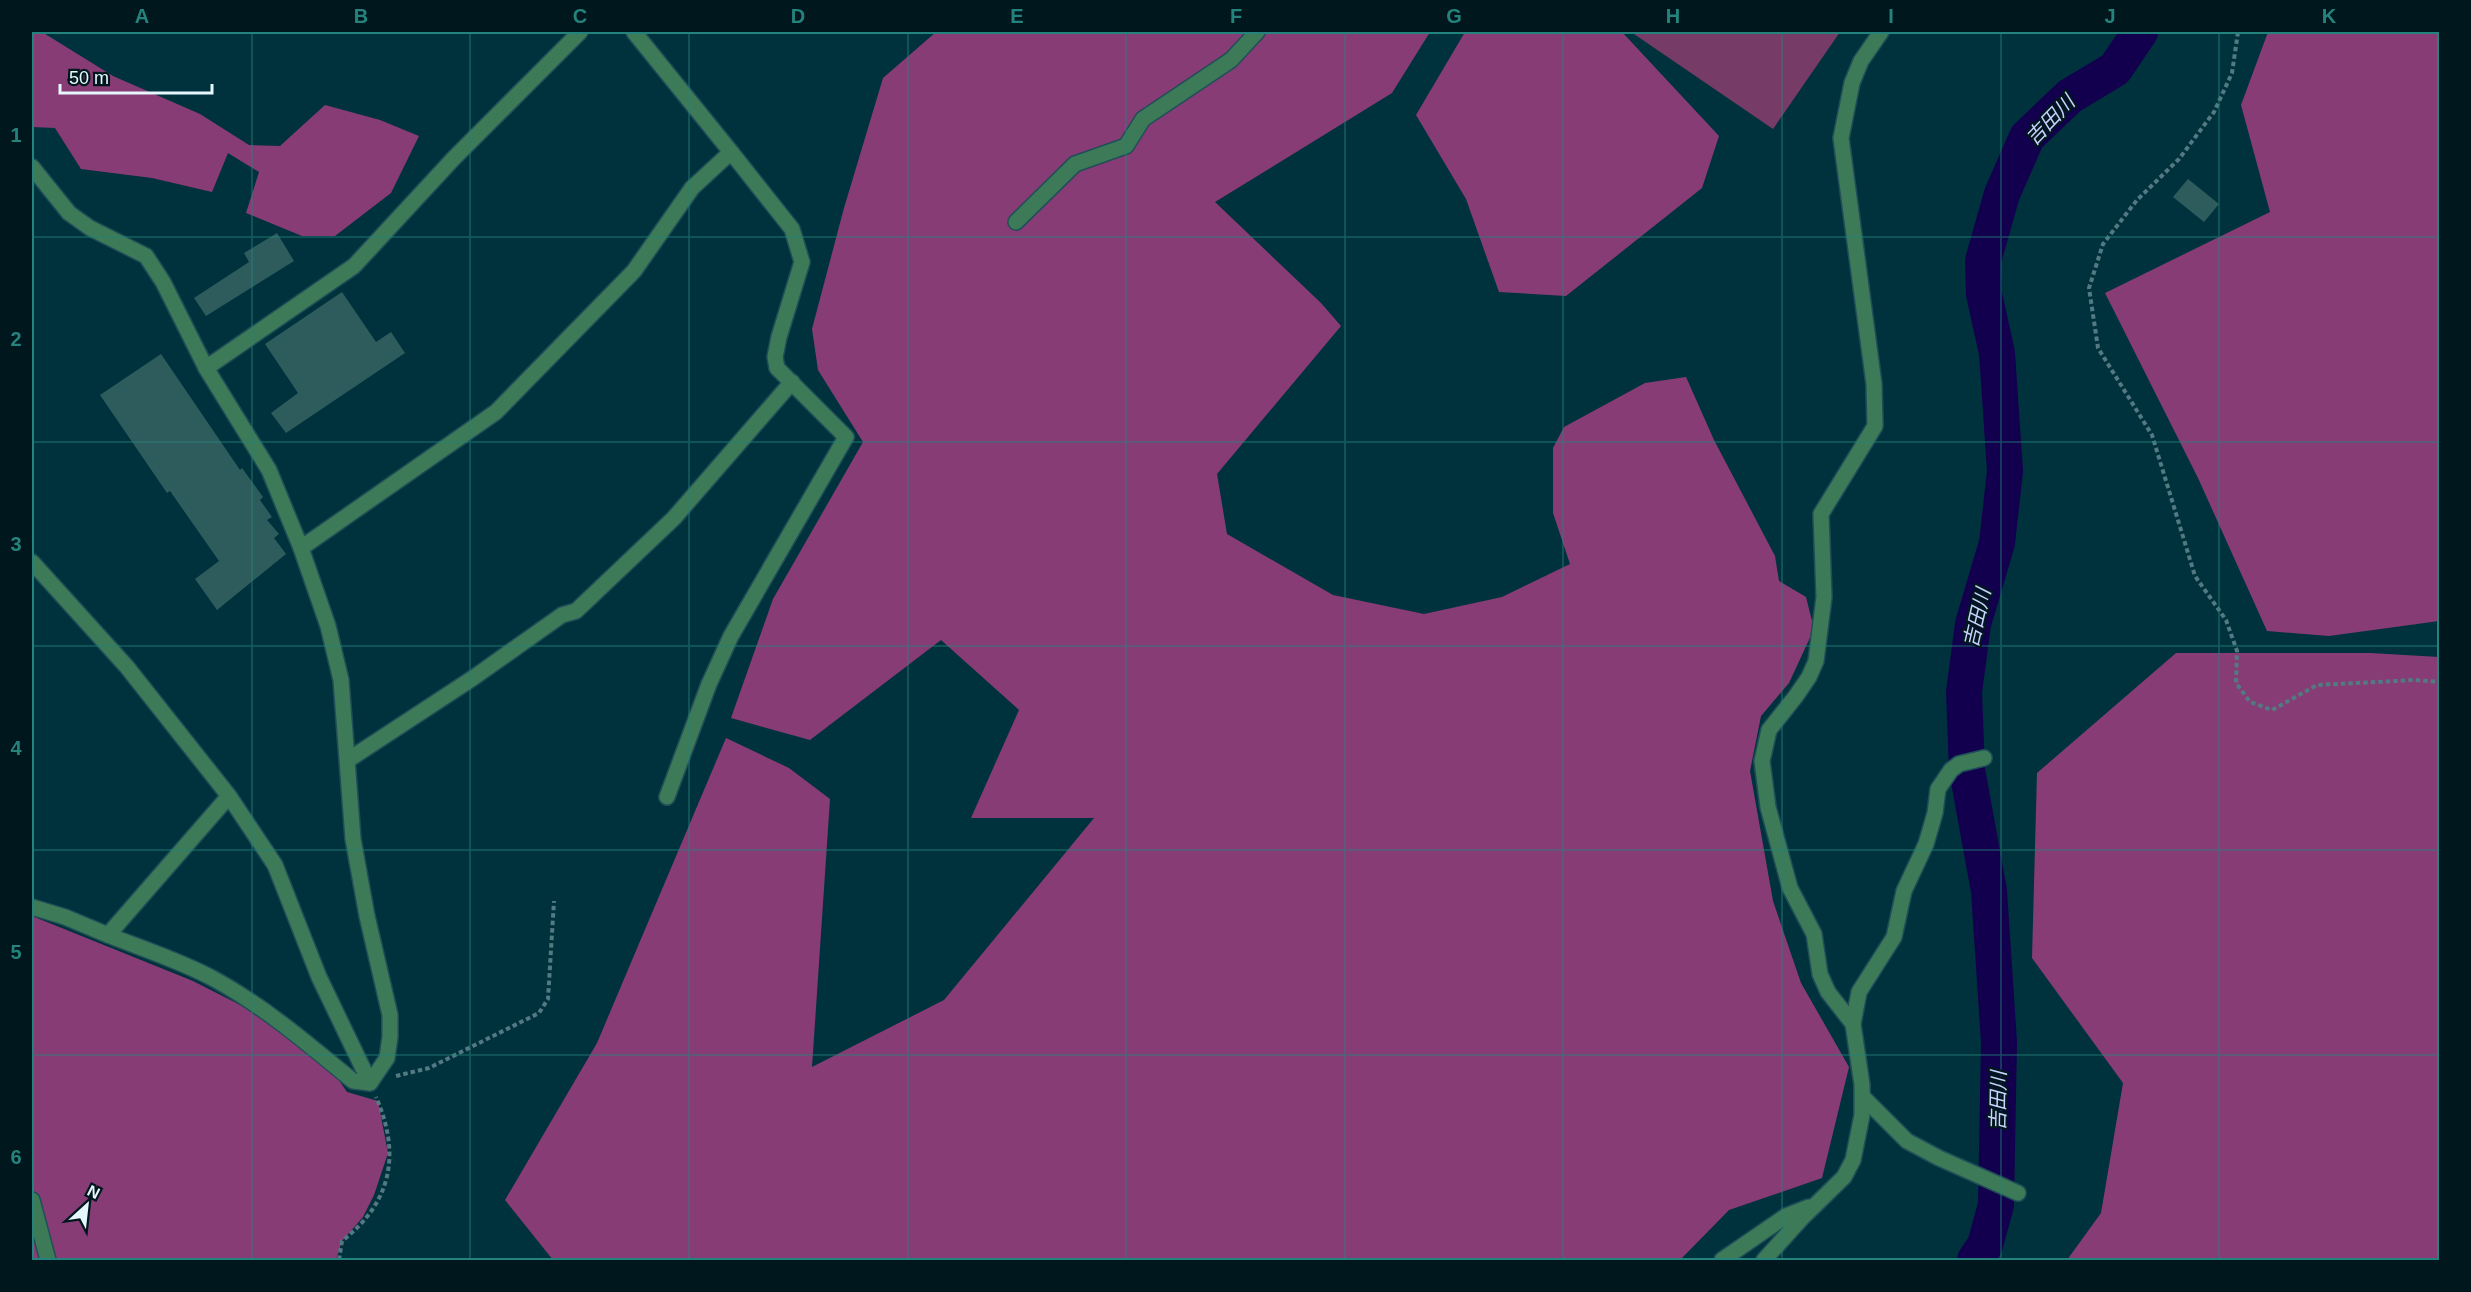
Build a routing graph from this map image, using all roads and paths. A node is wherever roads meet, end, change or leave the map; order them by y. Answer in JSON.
{"nodes":[{"id":1,"x":580,"y":32,"type":"edge"},
{"id":2,"x":634,"y":32,"type":"edge"},
{"id":3,"x":1257,"y":32,"type":"edge"},
{"id":4,"x":1881,"y":32,"type":"edge"},
{"id":5,"x":2238,"y":32,"type":"edge"},
{"id":6,"x":731,"y":152,"type":"junction"},
{"id":7,"x":32,"y":167,"type":"edge"},
{"id":8,"x":1016,"y":222,"type":"dead end"},
{"id":9,"x":206,"y":368,"type":"junction"},
{"id":10,"x":792,"y":382,"type":"junction"},
{"id":11,"x":300,"y":548,"type":"junction"},
{"id":12,"x":32,"y":562,"type":"edge"},
{"id":13,"x":2439,"y":682,"type":"edge"},
{"id":14,"x":1984,"y":758,"type":"dead end"},
{"id":15,"x":348,"y":760,"type":"junction"},
{"id":16,"x":229,"y":796,"type":"junction"},
{"id":17,"x":667,"y":797,"type":"dead end"},
{"id":18,"x":554,"y":901,"type":"dead end"},
{"id":19,"x":32,"y":907,"type":"edge"},
{"id":20,"x":108,"y":935,"type":"junction"},
{"id":21,"x":1853,"y":1024,"type":"junction"},
{"id":22,"x":370,"y":1083,"type":"junction"},
{"id":23,"x":1862,"y":1096,"type":"junction"},
{"id":24,"x":2018,"y":1193,"type":"dead end"},
{"id":25,"x":32,"y":1200,"type":"edge"},
{"id":26,"x":1816,"y":1204,"type":"junction"},
{"id":27,"x":48,"y":1260,"type":"edge"},
{"id":28,"x":339,"y":1260,"type":"edge"},
{"id":29,"x":1722,"y":1260,"type":"edge"},
{"id":30,"x":1764,"y":1260,"type":"edge"}],
"edges":[{"from":1,"to":9,"type":"street"},
{"from":2,"to":6,"type":"street"},
{"from":3,"to":8,"type":"street"},
{"from":4,"to":21,"type":"street"},
{"from":5,"to":13,"type":"path"},
{"from":6,"to":10,"type":"street"},
{"from":6,"to":11,"type":"street"},
{"from":7,"to":9,"type":"street"},
{"from":9,"to":11,"type":"street"},
{"from":10,"to":15,"type":"street"},
{"from":10,"to":17,"type":"street"},
{"from":11,"to":15,"type":"street"},
{"from":12,"to":16,"type":"street"},
{"from":14,"to":21,"type":"street"},
{"from":15,"to":22,"type":"street"},
{"from":16,"to":20,"type":"street"},
{"from":16,"to":22,"type":"street"},
{"from":18,"to":22,"type":"path"},
{"from":19,"to":20,"type":"street"},
{"from":20,"to":22,"type":"street"},
{"from":21,"to":23,"type":"street"},
{"from":22,"to":28,"type":"path"},
{"from":23,"to":24,"type":"street"},
{"from":23,"to":26,"type":"street"},
{"from":25,"to":27,"type":"street"},
{"from":26,"to":29,"type":"street"},
{"from":26,"to":30,"type":"street"}]}
